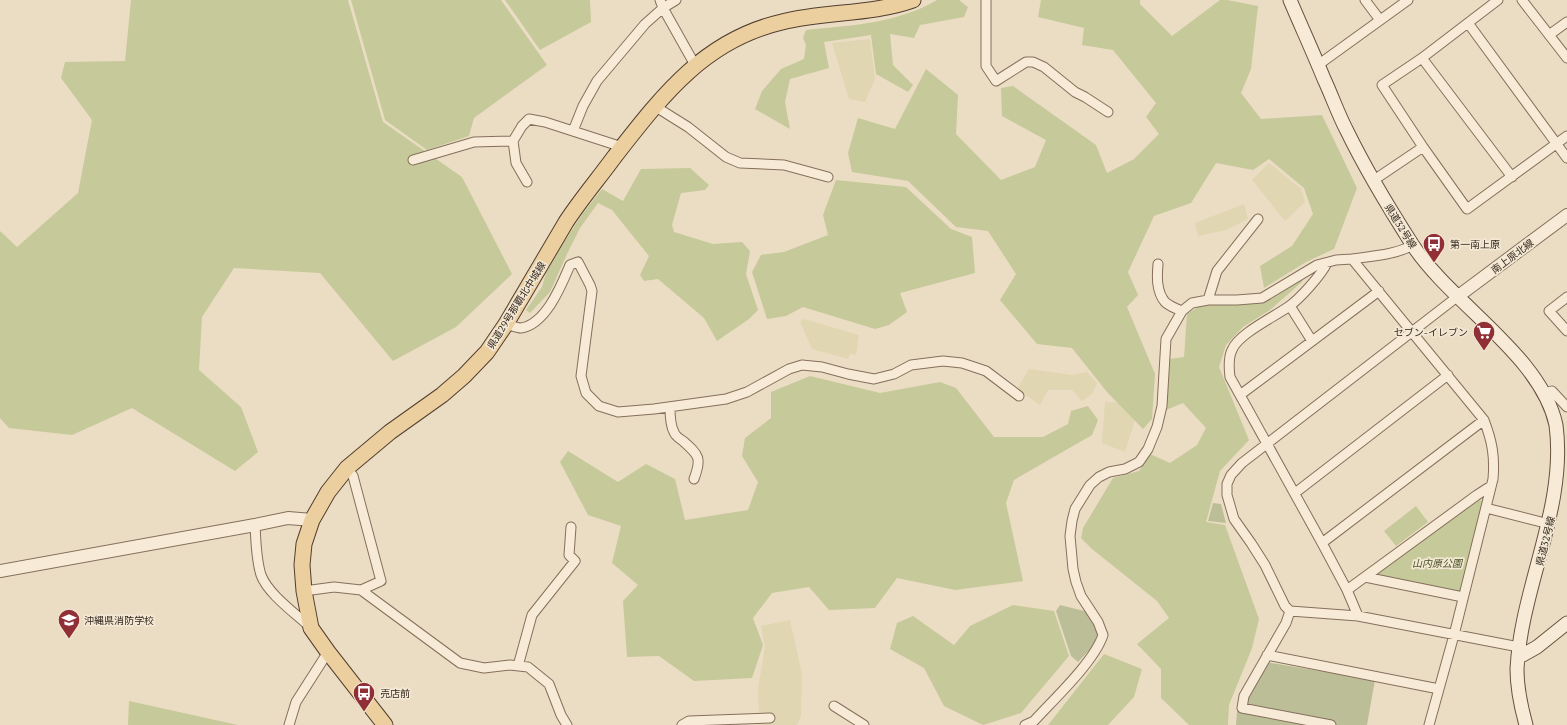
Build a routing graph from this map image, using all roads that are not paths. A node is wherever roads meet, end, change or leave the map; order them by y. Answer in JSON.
{"nodes":[{"id":1,"x":676,"y":0,"type":"edge"},
{"id":2,"x":913,"y":0,"type":"edge"},
{"id":3,"x":986,"y":0,"type":"edge"},
{"id":4,"x":1290,"y":0,"type":"edge"},
{"id":5,"x":1365,"y":0,"type":"edge"},
{"id":6,"x":1408,"y":0,"type":"edge"},
{"id":7,"x":1498,"y":0,"type":"edge"},
{"id":8,"x":1522,"y":0,"type":"edge"},
{"id":9,"x":662,"y":4,"type":"edge"},
{"id":10,"x":1380,"y":20,"type":"junction"},
{"id":11,"x":1567,"y":22,"type":"edge"},
{"id":12,"x":1468,"y":23,"type":"junction"},
{"id":13,"x":1549,"y":35,"type":"junction"},
{"id":14,"x":1422,"y":58,"type":"junction"},
{"id":15,"x":1567,"y":58,"type":"edge"},
{"id":16,"x":695,"y":65,"type":"junction"},
{"id":17,"x":1318,"y":65,"type":"junction"},
{"id":18,"x":656,"y":107,"type":"junction"},
{"id":19,"x":1108,"y":112,"type":"dead end"},
{"id":20,"x":573,"y":132,"type":"junction"},
{"id":21,"x":1567,"y":136,"type":"edge"},
{"id":22,"x":513,"y":141,"type":"junction"},
{"id":23,"x":1557,"y":144,"type":"junction"},
{"id":24,"x":1423,"y":147,"type":"junction"},
{"id":25,"x":621,"y":148,"type":"junction"},
{"id":26,"x":1567,"y":158,"type":"edge"},
{"id":27,"x":413,"y":160,"type":"dead end"},
{"id":28,"x":828,"y":177,"type":"dead end"},
{"id":29,"x":1512,"y":177,"type":"junction"},
{"id":30,"x":1374,"y":180,"type":"junction"},
{"id":31,"x":527,"y":182,"type":"dead end"},
{"id":32,"x":1567,"y":215,"type":"edge"},
{"id":33,"x":1258,"y":219,"type":"dead end"},
{"id":34,"x":1413,"y":245,"type":"junction"},
{"id":35,"x":1352,"y":259,"type":"junction"},
{"id":36,"x":1327,"y":263,"type":"junction"},
{"id":37,"x":1158,"y":264,"type":"dead end"},
{"id":38,"x":1379,"y":291,"type":"junction"},
{"id":39,"x":1458,"y":297,"type":"junction"},
{"id":40,"x":1567,"y":298,"type":"edge"},
{"id":41,"x":1208,"y":300,"type":"junction"},
{"id":42,"x":1290,"y":306,"type":"junction"},
{"id":43,"x":1182,"y":311,"type":"junction"},
{"id":44,"x":506,"y":324,"type":"junction"},
{"id":45,"x":1567,"y":331,"type":"edge"},
{"id":46,"x":1412,"y":332,"type":"junction"},
{"id":47,"x":1312,"y":341,"type":"junction"},
{"id":48,"x":1448,"y":375,"type":"junction"},
{"id":49,"x":1543,"y":393,"type":"junction"},
{"id":50,"x":1240,"y":395,"type":"junction"},
{"id":51,"x":1019,"y":396,"type":"dead end"},
{"id":52,"x":670,"y":407,"type":"junction"},
{"id":53,"x":1567,"y":407,"type":"edge"},
{"id":54,"x":1484,"y":420,"type":"junction"},
{"id":55,"x":1561,"y":422,"type":"edge"},
{"id":56,"x":1267,"y":444,"type":"junction"},
{"id":57,"x":347,"y":468,"type":"junction"},
{"id":58,"x":694,"y":479,"type":"dead end"},
{"id":59,"x":1491,"y":486,"type":"junction"},
{"id":60,"x":1295,"y":493,"type":"junction"},
{"id":61,"x":1486,"y":508,"type":"junction"},
{"id":62,"x":312,"y":520,"type":"junction"},
{"id":63,"x":1549,"y":524,"type":"junction"},
{"id":64,"x":255,"y":525,"type":"junction"},
{"id":65,"x":571,"y":527,"type":"dead end"},
{"id":66,"x":1322,"y":543,"type":"junction"},
{"id":67,"x":0,"y":571,"type":"edge"},
{"id":68,"x":1365,"y":577,"type":"junction"},
{"id":69,"x":360,"y":590,"type":"junction"},
{"id":70,"x":1347,"y":590,"type":"junction"},
{"id":71,"x":304,"y":591,"type":"junction"},
{"id":72,"x":1463,"y":597,"type":"junction"},
{"id":73,"x":1290,"y":610,"type":"junction"},
{"id":74,"x":1358,"y":616,"type":"junction"},
{"id":75,"x":1567,"y":624,"type":"edge"},
{"id":76,"x":311,"y":628,"type":"junction"},
{"id":77,"x":1454,"y":635,"type":"junction"},
{"id":78,"x":328,"y":652,"type":"junction"},
{"id":79,"x":1519,"y":652,"type":"junction"},
{"id":80,"x":1267,"y":655,"type":"junction"},
{"id":81,"x":518,"y":666,"type":"junction"},
{"id":82,"x":1439,"y":689,"type":"junction"},
{"id":83,"x":834,"y":706,"type":"dead end"},
{"id":84,"x":770,"y":718,"type":"dead end"},
{"id":85,"x":289,"y":725,"type":"edge"},
{"id":86,"x":385,"y":725,"type":"edge"},
{"id":87,"x":567,"y":725,"type":"edge"},
{"id":88,"x":682,"y":725,"type":"edge"},
{"id":89,"x":864,"y":725,"type":"edge"},
{"id":90,"x":1025,"y":725,"type":"edge"},
{"id":91,"x":1331,"y":725,"type":"edge"},
{"id":92,"x":1429,"y":725,"type":"edge"},
{"id":93,"x":1526,"y":725,"type":"edge"}],
"edges":[{"from":1,"to":9,"type":"street"},
{"from":2,"to":16,"type":"main road","name":"県道29号那覇北中城線"},
{"from":3,"to":19,"type":"street"},
{"from":4,"to":17,"type":"main road","name":"県道32号線"},
{"from":5,"to":10,"type":"street"},
{"from":6,"to":10,"type":"street"},
{"from":7,"to":12,"type":"street"},
{"from":8,"to":13,"type":"street"},
{"from":9,"to":16,"type":"street"},
{"from":9,"to":20,"type":"street"},
{"from":10,"to":17,"type":"street"},
{"from":11,"to":13,"type":"street"},
{"from":12,"to":14,"type":"street"},
{"from":12,"to":23,"type":"street"},
{"from":13,"to":15,"type":"street"},
{"from":14,"to":24,"type":"street"},
{"from":14,"to":29,"type":"street"},
{"from":16,"to":18,"type":"main road","name":"県道29号那覇北中城線"},
{"from":17,"to":30,"type":"main road","name":"県道32号線"},
{"from":18,"to":25,"type":"main road","name":"県道29号那覇北中城線"},
{"from":18,"to":28,"type":"street"},
{"from":20,"to":22,"type":"street"},
{"from":20,"to":25,"type":"street"},
{"from":21,"to":23,"type":"street"},
{"from":22,"to":27,"type":"street"},
{"from":22,"to":31,"type":"street"},
{"from":23,"to":26,"type":"street"},
{"from":23,"to":29,"type":"street"},
{"from":24,"to":29,"type":"street"},
{"from":24,"to":30,"type":"street"},
{"from":25,"to":44,"type":"main road","name":"県道29号那覇北中城線"},
{"from":30,"to":34,"type":"main road","name":"県道32号線"},
{"from":32,"to":39,"type":"street","name":"南上原北線"},
{"from":33,"to":41,"type":"street"},
{"from":34,"to":35,"type":"street"},
{"from":34,"to":39,"type":"main road","name":"県道32号線"},
{"from":35,"to":36,"type":"street"},
{"from":35,"to":38,"type":"street"},
{"from":36,"to":41,"type":"street"},
{"from":36,"to":42,"type":"street"},
{"from":37,"to":43,"type":"street"},
{"from":38,"to":46,"type":"street"},
{"from":38,"to":47,"type":"street"},
{"from":39,"to":46,"type":"street"},
{"from":39,"to":49,"type":"main road","name":"県道32号線"},
{"from":40,"to":45,"type":"street"},
{"from":41,"to":43,"type":"street"},
{"from":42,"to":47,"type":"street"},
{"from":42,"to":50,"type":"street"},
{"from":43,"to":90,"type":"street"},
{"from":44,"to":52,"type":"street"},
{"from":44,"to":57,"type":"main road","name":"県道29号那覇北中城線"},
{"from":46,"to":48,"type":"street"},
{"from":46,"to":56,"type":"street"},
{"from":47,"to":50,"type":"street"},
{"from":48,"to":54,"type":"street"},
{"from":48,"to":60,"type":"street"},
{"from":49,"to":53,"type":"street"},
{"from":49,"to":55,"type":"main road","name":"県道32号線"},
{"from":50,"to":56,"type":"street"},
{"from":51,"to":52,"type":"street"},
{"from":52,"to":58,"type":"street"},
{"from":54,"to":59,"type":"street"},
{"from":54,"to":66,"type":"street"},
{"from":55,"to":63,"type":"main road","name":"県道32号線"},
{"from":56,"to":60,"type":"street"},
{"from":56,"to":73,"type":"street"},
{"from":57,"to":62,"type":"main road","name":"県道29号那覇北中城線"},
{"from":57,"to":69,"type":"street"},
{"from":59,"to":61,"type":"street"},
{"from":59,"to":68,"type":"street"},
{"from":60,"to":66,"type":"street"},
{"from":61,"to":63,"type":"street"},
{"from":61,"to":72,"type":"street"},
{"from":62,"to":64,"type":"street"},
{"from":62,"to":71,"type":"main road","name":"県道29号那覇北中城線"},
{"from":63,"to":79,"type":"main road","name":"県道32号線"},
{"from":64,"to":67,"type":"street"},
{"from":64,"to":76,"type":"street"},
{"from":65,"to":81,"type":"street"},
{"from":66,"to":70,"type":"street"},
{"from":68,"to":70,"type":"street"},
{"from":68,"to":72,"type":"street"},
{"from":69,"to":71,"type":"street"},
{"from":69,"to":81,"type":"street"},
{"from":70,"to":74,"type":"street"},
{"from":71,"to":76,"type":"main road","name":"県道29号那覇北中城線"},
{"from":72,"to":77,"type":"street"},
{"from":73,"to":74,"type":"street"},
{"from":73,"to":80,"type":"street"},
{"from":74,"to":77,"type":"street"},
{"from":75,"to":79,"type":"main road"},
{"from":76,"to":78,"type":"main road","name":"県道29号那覇北中城線"},
{"from":77,"to":79,"type":"street"},
{"from":77,"to":82,"type":"street"},
{"from":78,"to":85,"type":"street"},
{"from":78,"to":86,"type":"main road","name":"県道29号那覇北中城線"},
{"from":79,"to":93,"type":"main road","name":"県道32号線"},
{"from":80,"to":82,"type":"street"},
{"from":80,"to":91,"type":"street"},
{"from":81,"to":87,"type":"street"},
{"from":82,"to":92,"type":"street"},
{"from":83,"to":89,"type":"street"},
{"from":84,"to":88,"type":"street"}]}
